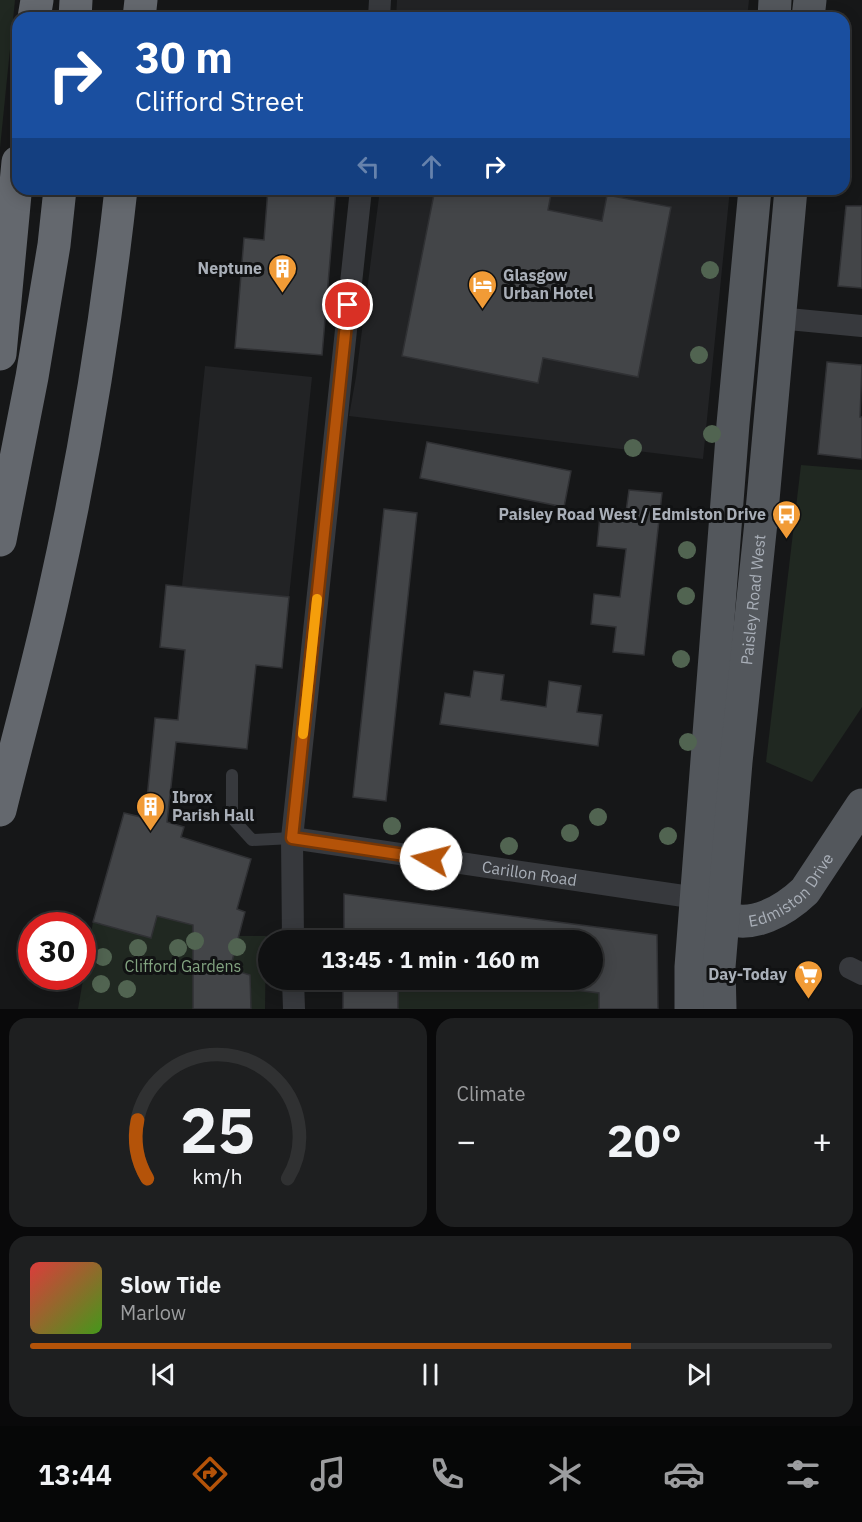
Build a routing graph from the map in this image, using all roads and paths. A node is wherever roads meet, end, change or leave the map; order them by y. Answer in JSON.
{"nodes":[{"id":1,"x":15,"y":195,"type":"edge"},
{"id":2,"x":59,"y":195,"type":"edge"},
{"id":3,"x":119,"y":195,"type":"edge"},
{"id":4,"x":360,"y":195,"type":"edge"},
{"id":5,"x":755,"y":195,"type":"edge"},
{"id":6,"x":790,"y":195,"type":"edge"},
{"id":7,"x":761,"y":316,"type":"junction"},
{"id":8,"x":862,"y":326,"type":"edge"},
{"id":9,"x":0,"y":354,"type":"edge"},
{"id":10,"x":0,"y":540,"type":"edge"},
{"id":11,"x":232,"y":775,"type":"dead end"},
{"id":12,"x":862,"y":805,"type":"edge"},
{"id":13,"x":0,"y":810,"type":"edge"},
{"id":14,"x":292,"y":838,"type":"junction"},
{"id":15,"x":696,"y":898,"type":"junction"},
{"id":16,"x":724,"y":918,"type":"junction"},
{"id":17,"x":293,"y":930,"type":"edge"},
{"id":18,"x":293,"y":990,"type":"edge"},
{"id":19,"x":294,"y":1009,"type":"edge"},
{"id":20,"x":691,"y":1009,"type":"edge"},
{"id":21,"x":720,"y":1009,"type":"edge"}],
"edges":[{"from":1,"to":9,"type":"highway"},
{"from":2,"to":10,"type":"highway"},
{"from":3,"to":13,"type":"highway"},
{"from":4,"to":14,"type":"street"},
{"from":5,"to":7,"type":"main road","name":"Paisley Road West"},
{"from":6,"to":7,"type":"main road","name":"Paisley Road West"},
{"from":7,"to":8,"type":"street"},
{"from":7,"to":15,"type":"main road","name":"Paisley Road West"},
{"from":7,"to":16,"type":"main road","name":"Paisley Road West"},
{"from":11,"to":14,"type":"lane"},
{"from":12,"to":16,"type":"main road","name":"Edmiston Drive"},
{"from":14,"to":15,"type":"street","name":"Carillon Road"},
{"from":14,"to":17,"type":"street"},
{"from":15,"to":16,"type":"main road","name":"Edmiston Drive"},
{"from":15,"to":20,"type":"main road","name":"Paisley Road West"},
{"from":16,"to":21,"type":"main road","name":"Paisley Road West"},
{"from":18,"to":19,"type":"street"}]}
